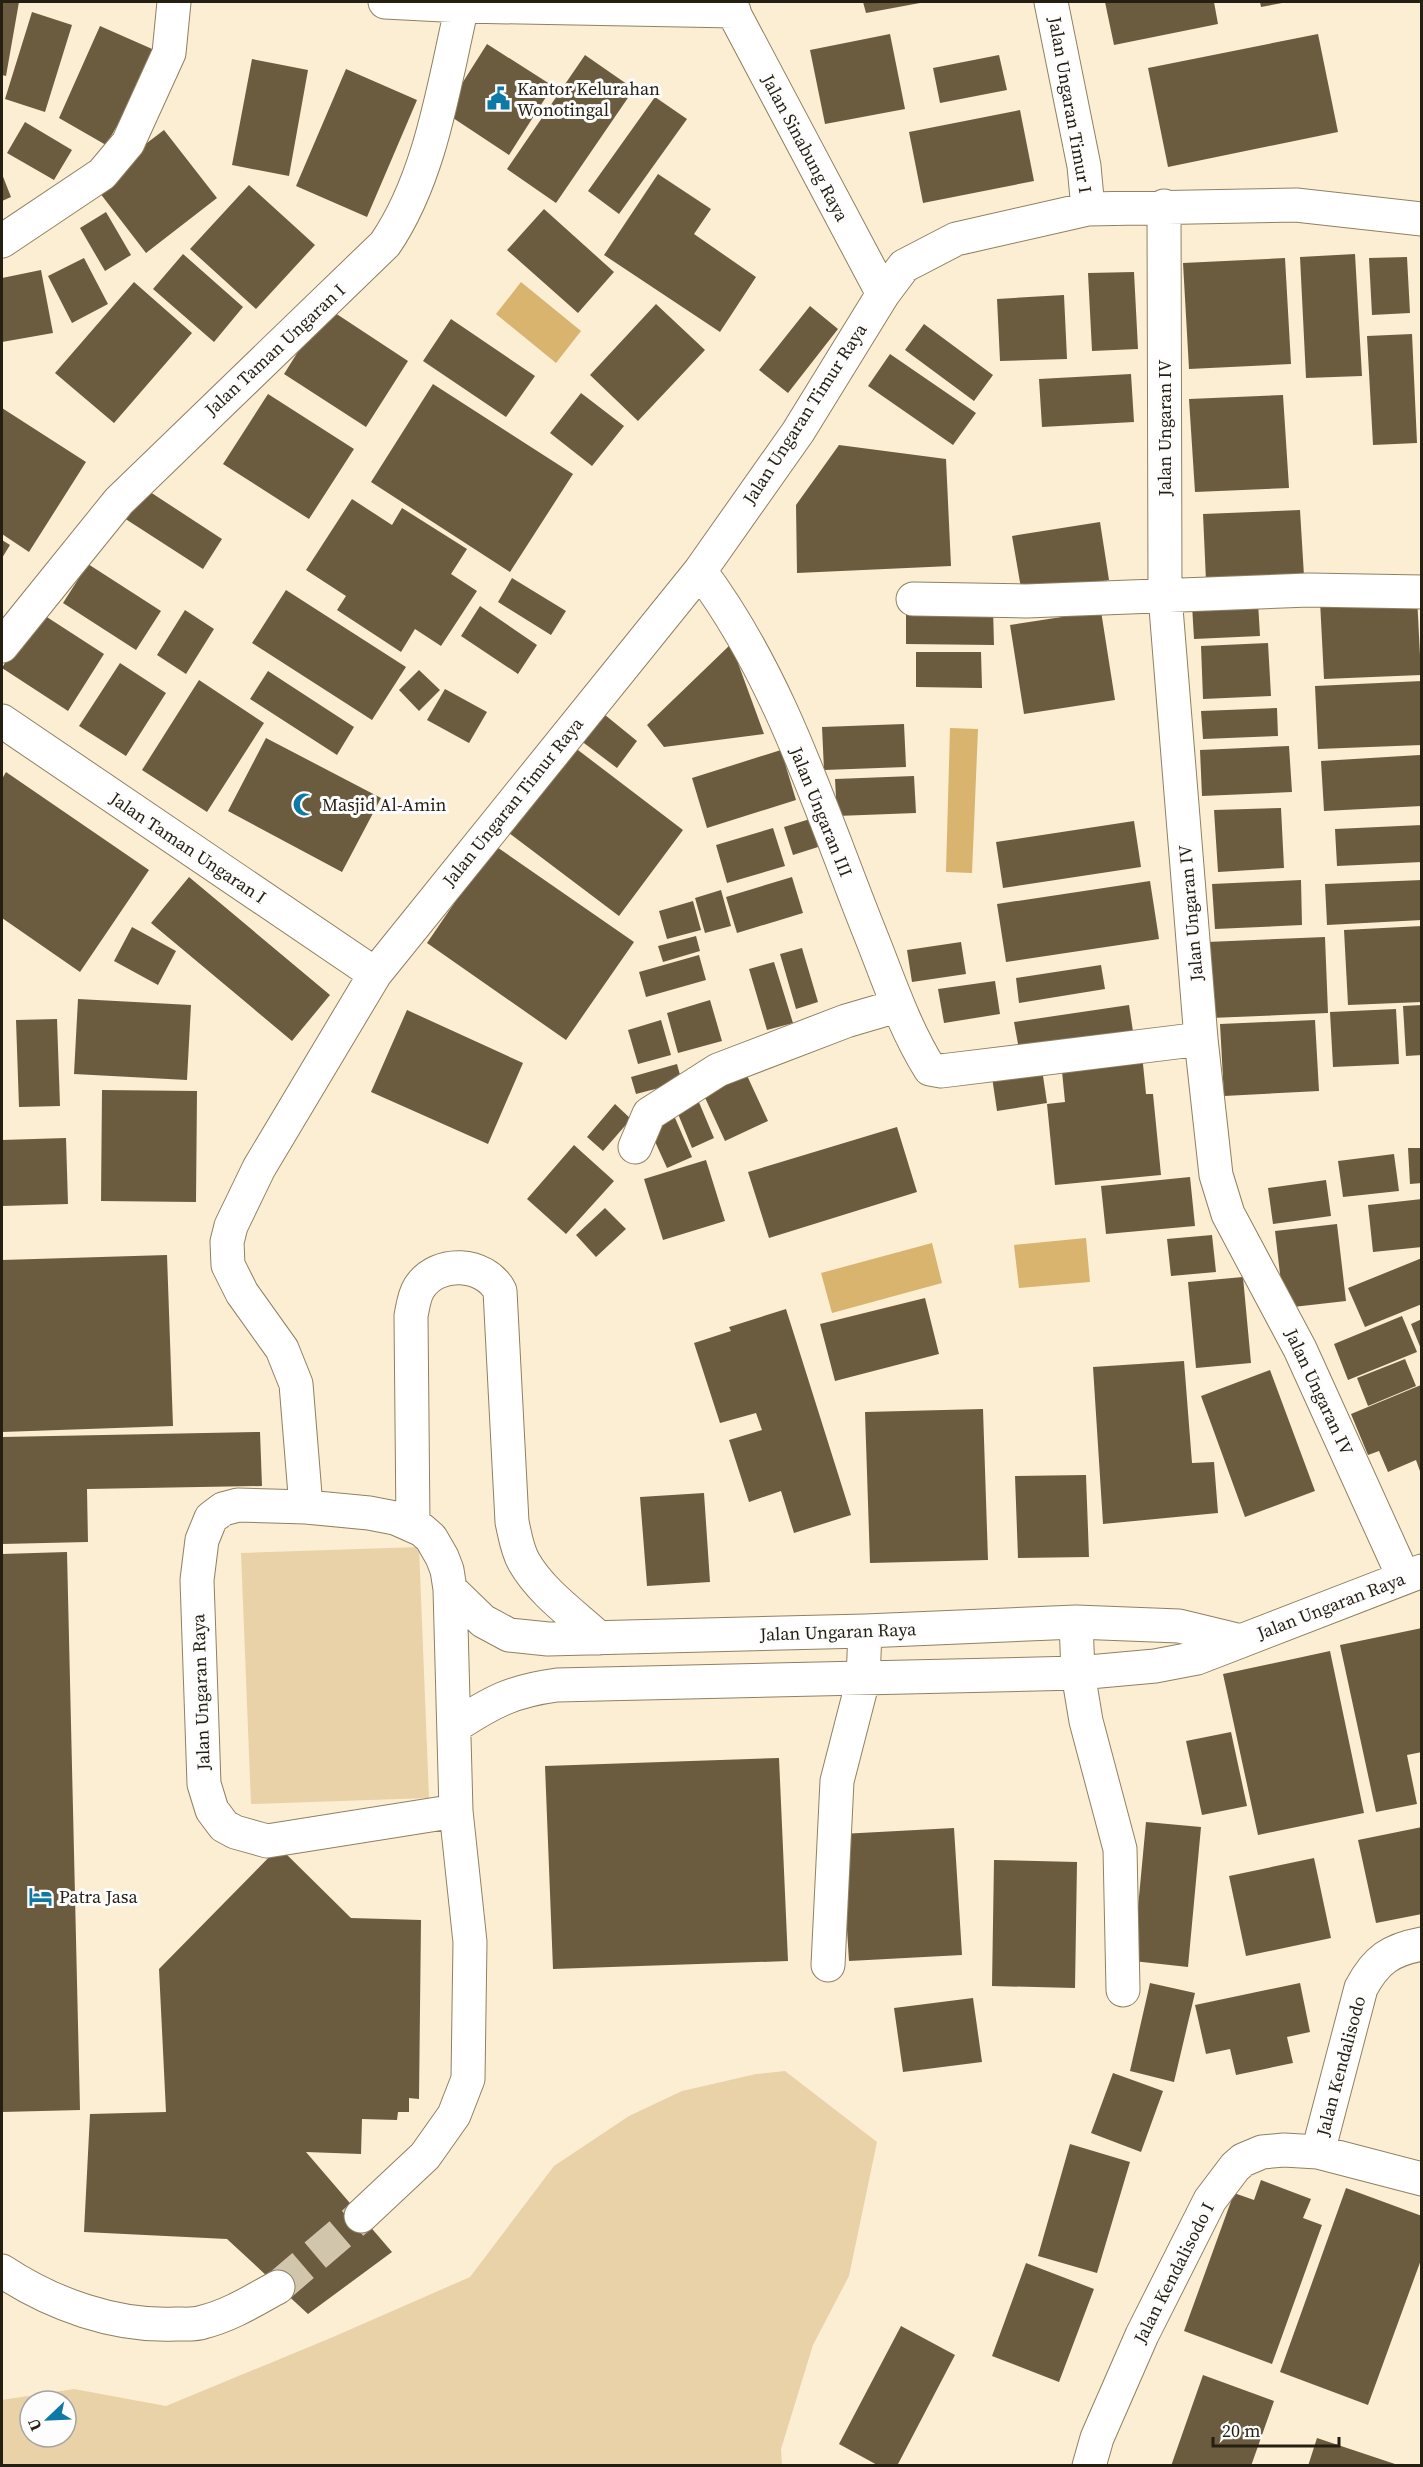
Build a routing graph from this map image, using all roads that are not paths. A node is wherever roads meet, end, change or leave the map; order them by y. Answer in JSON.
{"nodes":[{"id":1,"x":174,"y":2,"type":"edge"},
{"id":2,"x":385,"y":2,"type":"edge"},
{"id":3,"x":1051,"y":2,"type":"edge"},
{"id":4,"x":462,"y":6,"type":"junction"},
{"id":5,"x":731,"y":6,"type":"edge"},
{"id":6,"x":1164,"y":206,"type":"junction"},
{"id":7,"x":1088,"y":209,"type":"junction"},
{"id":8,"x":1422,"y":219,"type":"edge"},
{"id":9,"x":2,"y":241,"type":"edge"},
{"id":10,"x":883,"y":294,"type":"junction"},
{"id":11,"x":700,"y":571,"type":"junction"},
{"id":12,"x":1422,"y":592,"type":"edge"},
{"id":13,"x":1165,"y":596,"type":"junction"},
{"id":14,"x":914,"y":598,"type":"dead end"},
{"id":15,"x":2,"y":646,"type":"edge"},
{"id":16,"x":2,"y":722,"type":"edge"},
{"id":17,"x":375,"y":974,"type":"junction"},
{"id":18,"x":897,"y":1006,"type":"junction"},
{"id":19,"x":1201,"y":1039,"type":"junction"},
{"id":20,"x":635,"y":1148,"type":"dead end"},
{"id":21,"x":306,"y":1507,"type":"junction"},
{"id":22,"x":413,"y":1525,"type":"junction"},
{"id":23,"x":1413,"y":1574,"type":"edge"},
{"id":24,"x":450,"y":1589,"type":"junction"},
{"id":25,"x":1076,"y":1623,"type":"junction"},
{"id":26,"x":865,"y":1632,"type":"junction"},
{"id":27,"x":599,"y":1638,"type":"junction"},
{"id":28,"x":1240,"y":1641,"type":"junction"},
{"id":29,"x":1078,"y":1673,"type":"junction"},
{"id":30,"x":863,"y":1680,"type":"junction"},
{"id":31,"x":455,"y":1726,"type":"junction"},
{"id":32,"x":456,"y":1811,"type":"junction"},
{"id":33,"x":1422,"y":1944,"type":"edge"},
{"id":34,"x":828,"y":1965,"type":"dead end"},
{"id":35,"x":1124,"y":1990,"type":"dead end"},
{"id":36,"x":1318,"y":2152,"type":"junction"},
{"id":37,"x":1422,"y":2179,"type":"edge"},
{"id":38,"x":361,"y":2216,"type":"tunnel mouth"},
{"id":39,"x":2,"y":2271,"type":"edge"},
{"id":40,"x":278,"y":2286,"type":"tunnel mouth"},
{"id":41,"x":1089,"y":2466,"type":"edge"}],
"edges":[{"from":1,"to":9,"type":"street"},
{"from":2,"to":4,"type":"street"},
{"from":3,"to":7,"type":"street","name":"Jalan Ungaran Timur I"},
{"from":4,"to":5,"type":"street"},
{"from":4,"to":15,"type":"street","name":"Jalan Taman Ungaran I"},
{"from":5,"to":10,"type":"street","name":"Jalan Sinabung Raya"},
{"from":6,"to":7,"type":"street","name":"Jalan Ungaran Timur Raya"},
{"from":6,"to":8,"type":"street","name":"Jalan Ungaran Timur Raya"},
{"from":6,"to":13,"type":"street","name":"Jalan Ungaran IV"},
{"from":7,"to":10,"type":"street","name":"Jalan Ungaran Timur Raya"},
{"from":10,"to":11,"type":"street","name":"Jalan Ungaran Timur Raya"},
{"from":11,"to":17,"type":"street","name":"Jalan Ungaran Timur Raya"},
{"from":11,"to":18,"type":"street","name":"Jalan Ungaran III"},
{"from":12,"to":13,"type":"street"},
{"from":13,"to":14,"type":"street"},
{"from":13,"to":19,"type":"street","name":"Jalan Ungaran IV"},
{"from":16,"to":17,"type":"street","name":"Jalan Taman Ungaran I"},
{"from":17,"to":21,"type":"street","name":"Jalan Ungaran Timur Raya"},
{"from":18,"to":19,"type":"street","name":"Jalan Ungaran III"},
{"from":18,"to":20,"type":"street"},
{"from":19,"to":23,"type":"street","name":"Jalan Ungaran IV"},
{"from":21,"to":22,"type":"street","name":"Jalan Ungaran Raya"},
{"from":21,"to":32,"type":"street","name":"Jalan Ungaran Raya"},
{"from":22,"to":24,"type":"street","name":"Jalan Ungaran Raya"},
{"from":22,"to":27,"type":"street"},
{"from":23,"to":28,"type":"street","name":"Jalan Ungaran Raya"},
{"from":24,"to":27,"type":"street","name":"Jalan Ungaran Raya"},
{"from":24,"to":31,"type":"street","name":"Jalan Ungaran Raya"},
{"from":25,"to":26,"type":"street","name":"Jalan Ungaran Raya"},
{"from":25,"to":28,"type":"street","name":"Jalan Ungaran Raya"},
{"from":25,"to":29,"type":"street"},
{"from":26,"to":27,"type":"street","name":"Jalan Ungaran Raya"},
{"from":26,"to":30,"type":"street"},
{"from":28,"to":29,"type":"street","name":"Jalan Ungaran Raya"},
{"from":29,"to":30,"type":"street","name":"Jalan Ungaran Raya"},
{"from":29,"to":35,"type":"street"},
{"from":30,"to":31,"type":"street","name":"Jalan Ungaran Raya"},
{"from":30,"to":34,"type":"street"},
{"from":31,"to":32,"type":"street","name":"Jalan Ungaran Raya"},
{"from":32,"to":38,"type":"street"},
{"from":33,"to":36,"type":"street","name":"Jalan Kendalisodo"},
{"from":36,"to":37,"type":"street","name":"Jalan Kendalisodo"},
{"from":36,"to":41,"type":"street","name":"Jalan Kendalisodo I"},
{"from":39,"to":40,"type":"street"}]}
